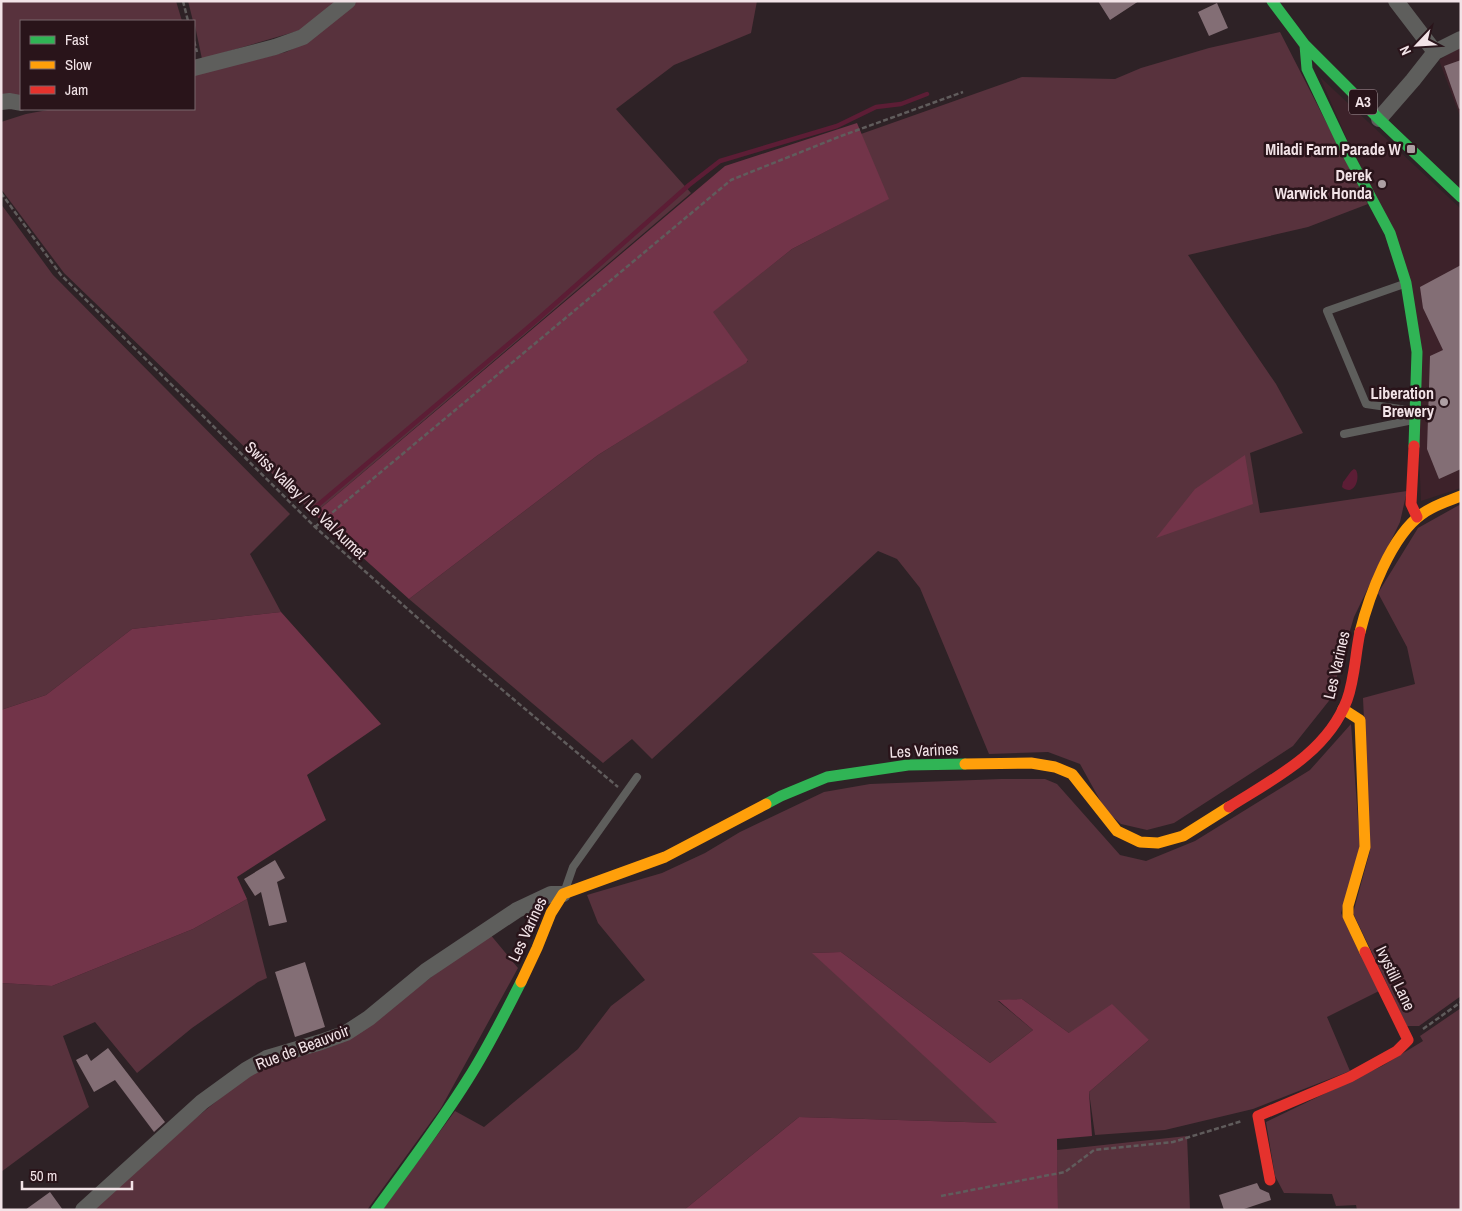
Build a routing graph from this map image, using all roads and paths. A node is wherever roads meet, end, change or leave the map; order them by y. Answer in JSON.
{"nodes":[{"id":1,"x":183,"y":1,"type":"edge"},
{"id":2,"x":348,"y":1,"type":"edge"},
{"id":3,"x":1272,"y":1,"type":"edge"},
{"id":4,"x":1396,"y":1,"type":"edge"},
{"id":5,"x":188,"y":20,"type":"edge"},
{"id":6,"x":1461,"y":39,"type":"edge"},
{"id":7,"x":1305,"y":45,"type":"junction"},
{"id":8,"x":1435,"y":52,"type":"junction"},
{"id":9,"x":195,"y":68,"type":"edge"},
{"id":10,"x":963,"y":92,"type":"dead end"},
{"id":11,"x":1,"y":102,"type":"edge"},
{"id":12,"x":20,"y":103,"type":"edge"},
{"id":13,"x":1379,"y":119,"type":"junction"},
{"id":14,"x":1461,"y":176,"type":"edge"},
{"id":15,"x":1444,"y":181,"type":"junction"},
{"id":16,"x":1,"y":193,"type":"edge"},
{"id":17,"x":1461,"y":197,"type":"edge"},
{"id":18,"x":1406,"y":283,"type":"junction"},
{"id":19,"x":1414,"y":415,"type":"junction"},
{"id":20,"x":1344,"y":434,"type":"dead end"},
{"id":21,"x":1461,"y":496,"type":"edge"},
{"id":22,"x":1417,"y":517,"type":"junction"},
{"id":23,"x":315,"y":527,"type":"junction"},
{"id":24,"x":1343,"y":709,"type":"junction"},
{"id":25,"x":637,"y":776,"type":"dead end"},
{"id":26,"x":625,"y":793,"type":"junction"},
{"id":27,"x":563,"y":894,"type":"junction"},
{"id":28,"x":1461,"y":1002,"type":"edge"},
{"id":29,"x":1408,"y":1040,"type":"junction"},
{"id":30,"x":1258,"y":1116,"type":"junction"},
{"id":31,"x":1270,"y":1180,"type":"dead end"},
{"id":32,"x":942,"y":1196,"type":"dead end"},
{"id":33,"x":83,"y":1210,"type":"edge"},
{"id":34,"x":376,"y":1210,"type":"edge"}],
"edges":[{"from":1,"to":5,"type":"path"},
{"from":2,"to":9,"type":"street"},
{"from":3,"to":7,"type":"street","number":"A3"},
{"from":4,"to":8,"type":"street"},
{"from":6,"to":8,"type":"street"},
{"from":7,"to":13,"type":"street","number":"A3"},
{"from":7,"to":18,"type":"street"},
{"from":8,"to":13,"type":"street"},
{"from":10,"to":23,"type":"path"},
{"from":11,"to":12,"type":"street"},
{"from":13,"to":15,"type":"street","number":"A3"},
{"from":14,"to":15,"type":"street"},
{"from":15,"to":17,"type":"street","number":"A3"},
{"from":16,"to":23,"type":"path","name":"Swiss Valley / Le Val Aumet"},
{"from":18,"to":19,"type":"street"},
{"from":18,"to":19,"type":"lane"},
{"from":19,"to":20,"type":"lane"},
{"from":19,"to":22,"type":"street"},
{"from":21,"to":22,"type":"street","name":"Les Varines"},
{"from":22,"to":24,"type":"street","name":"Les Varines"},
{"from":23,"to":26,"type":"path","name":"Swiss Valley / Le Val Aumet"},
{"from":24,"to":27,"type":"street","name":"Les Varines"},
{"from":24,"to":29,"type":"street","name":"Ivystill Lane"},
{"from":25,"to":26,"type":"lane"},
{"from":26,"to":27,"type":"lane"},
{"from":27,"to":33,"type":"street","name":"Rue de Beauvoir"},
{"from":27,"to":34,"type":"street","name":"Les Varines"},
{"from":28,"to":29,"type":"path"},
{"from":29,"to":30,"type":"street"},
{"from":30,"to":31,"type":"street"},
{"from":30,"to":32,"type":"path"}]}
